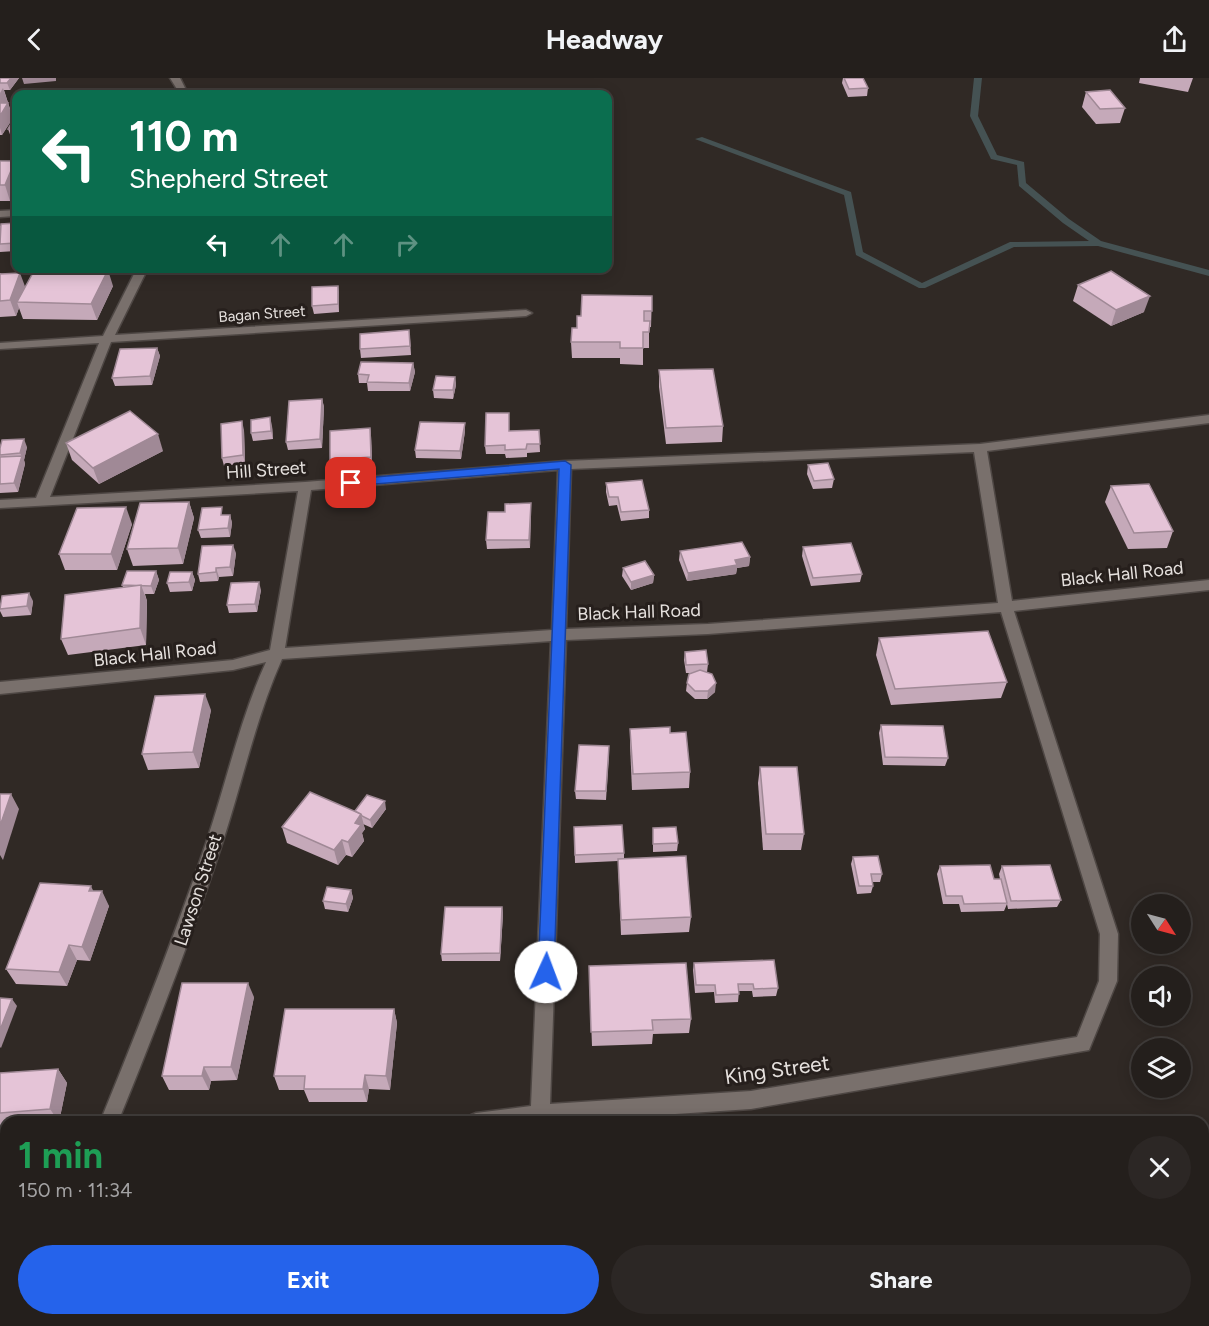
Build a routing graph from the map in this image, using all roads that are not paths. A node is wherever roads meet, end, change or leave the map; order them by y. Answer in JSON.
{"nodes":[{"id":1,"x":140,"y":273,"type":"edge"},
{"id":2,"x":526,"y":313,"type":"dead end"},
{"id":3,"x":106,"y":339,"type":"junction"},
{"id":4,"x":0,"y":346,"type":"edge"},
{"id":5,"x":1209,"y":419,"type":"edge"},
{"id":6,"x":980,"y":448,"type":"junction"},
{"id":7,"x":565,"y":465,"type":"junction"},
{"id":8,"x":305,"y":486,"type":"junction"},
{"id":9,"x":40,"y":502,"type":"junction"},
{"id":10,"x":0,"y":504,"type":"edge"},
{"id":11,"x":1209,"y":585,"type":"edge"},
{"id":12,"x":1006,"y":607,"type":"junction"},
{"id":13,"x":558,"y":634,"type":"junction"},
{"id":14,"x":277,"y":654,"type":"junction"},
{"id":15,"x":0,"y":688,"type":"edge"},
{"id":16,"x":112,"y":1116,"type":"edge"},
{"id":17,"x":539,"y":1116,"type":"edge"},
{"id":18,"x":563,"y":1116,"type":"edge"}],
"edges":[{"from":1,"to":3,"type":"street"},
{"from":2,"to":3,"type":"street","name":"Bagan Street"},
{"from":3,"to":4,"type":"street","name":"Bagan Street"},
{"from":3,"to":9,"type":"street"},
{"from":5,"to":6,"type":"street","name":"Hill Street"},
{"from":6,"to":7,"type":"street","name":"Hill Street"},
{"from":6,"to":12,"type":"street"},
{"from":7,"to":8,"type":"street","name":"Hill Street"},
{"from":7,"to":13,"type":"street"},
{"from":8,"to":9,"type":"street","name":"Hill Street"},
{"from":8,"to":14,"type":"street","name":"Lawson Street"},
{"from":9,"to":10,"type":"street","name":"Hill Street"},
{"from":11,"to":12,"type":"street","name":"Black Hall Road"},
{"from":12,"to":13,"type":"street","name":"Black Hall Road"},
{"from":12,"to":18,"type":"street","name":"King Street"},
{"from":13,"to":14,"type":"street","name":"Black Hall Road"},
{"from":13,"to":17,"type":"street"},
{"from":14,"to":15,"type":"street","name":"Black Hall Road"},
{"from":14,"to":16,"type":"street","name":"Lawson Street"}]}
